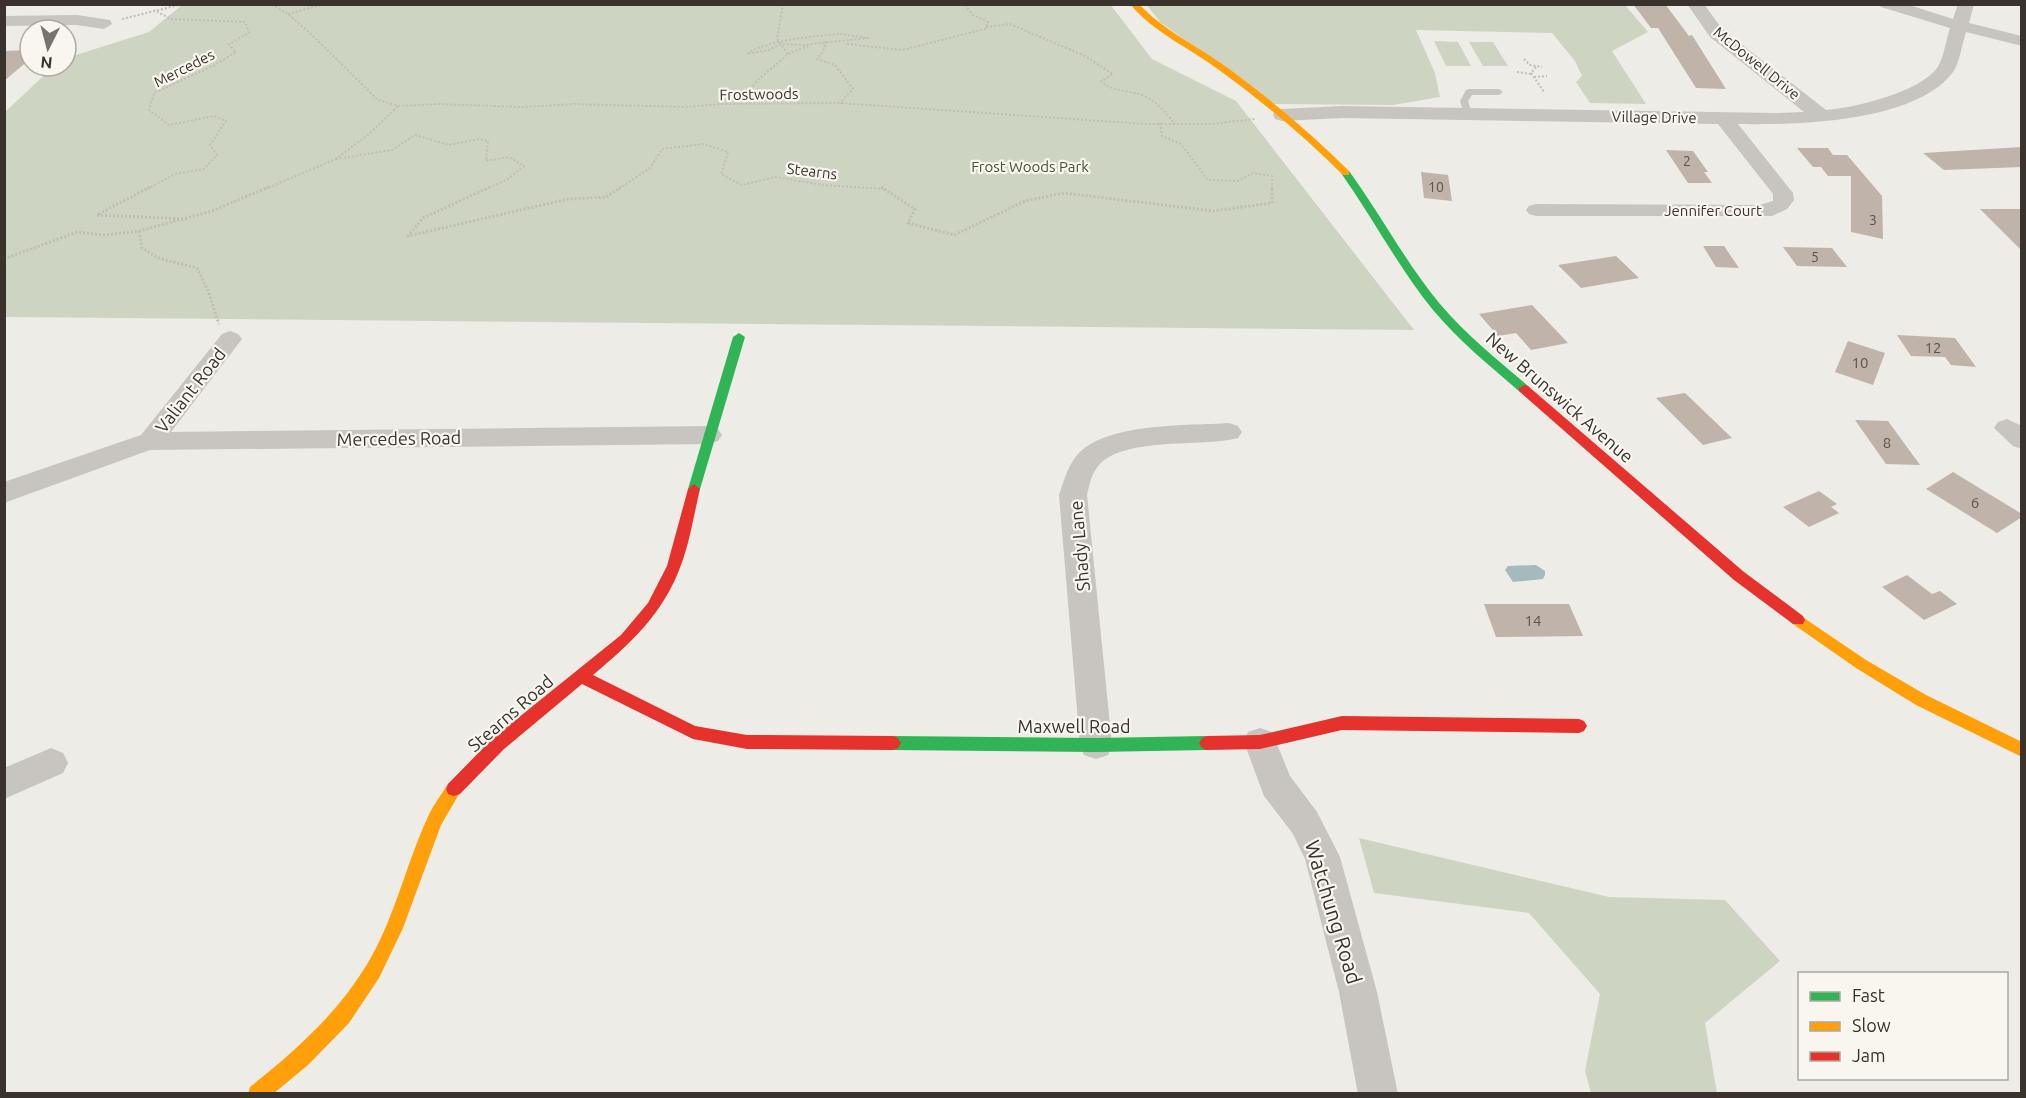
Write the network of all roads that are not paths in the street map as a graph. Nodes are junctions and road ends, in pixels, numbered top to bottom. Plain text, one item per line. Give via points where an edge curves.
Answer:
1 (1134, 4) edge
2 (1695, 4) edge
3 (1887, 4) edge
4 (1966, 4) edge
5 (4, 21) edge
6 (104, 24) road end
7 (1960, 26) junction
8 (2022, 40) edge
9 (1499, 92) dead end
10 (1468, 113) junction
11 (1282, 115) junction
12 (1824, 117) junction
13 (1724, 119) junction
14 (1536, 210) dead end
15 (740, 338) dead end
16 (231, 339) road end
17 (1229, 432) dead end
18 (709, 435) junction
19 (150, 441) junction
20 (4, 493) edge
21 (581, 676) junction
22 (1578, 726) dead end
23 (1260, 742) junction
24 (1096, 745) junction
25 (2022, 750) edge
26 (51, 763) dead end
27 (4, 784) edge
28 (257, 1094) edge
29 (1378, 1094) edge

1 - 11 street, New Brunswick Avenue via 1148,19 1222,68
2 - 12 street, McDowell Drive via 1716,33
3 - 7 street
4 - 7 street, Village Drive
5 - 6 street via 77,20
7 - 8 street
7 - 12 street, Village Drive via 1946,69 1928,86 1876,108
9 - 10 lane via 1469,92 1464,101
10 - 11 street, Village Drive
10 - 13 street, Village Drive
11 - 25 street, New Brunswick Avenue via 1342,168 1367,201 1403,262 1463,336 1739,576 1861,664 1921,700
12 - 13 street, Village Drive
13 - 14 street, Jennifer Court via 1783,193 1780,206 1760,211
15 - 18 street, Stearns Road
16 - 19 street, Valiant Road
17 - 24 street, Shady Lane via 1130,439 1091,457 1080,472 1073,495
18 - 19 street, Mercedes Road
18 - 21 street, Stearns Road via 674,566 653,607 626,639
19 - 20 street, Mercedes Road
21 - 24 street, Maxwell Road via 693,732 747,742
21 - 28 street, Stearns Road via 498,744 458,783 434,821 373,972 326,1033
22 - 23 street, Maxwell Road via 1342,723
23 - 24 street, Maxwell Road
23 - 29 street, Watchung Road via 1276,784 1305,823 1322,856 1358,992
26 - 27 street

